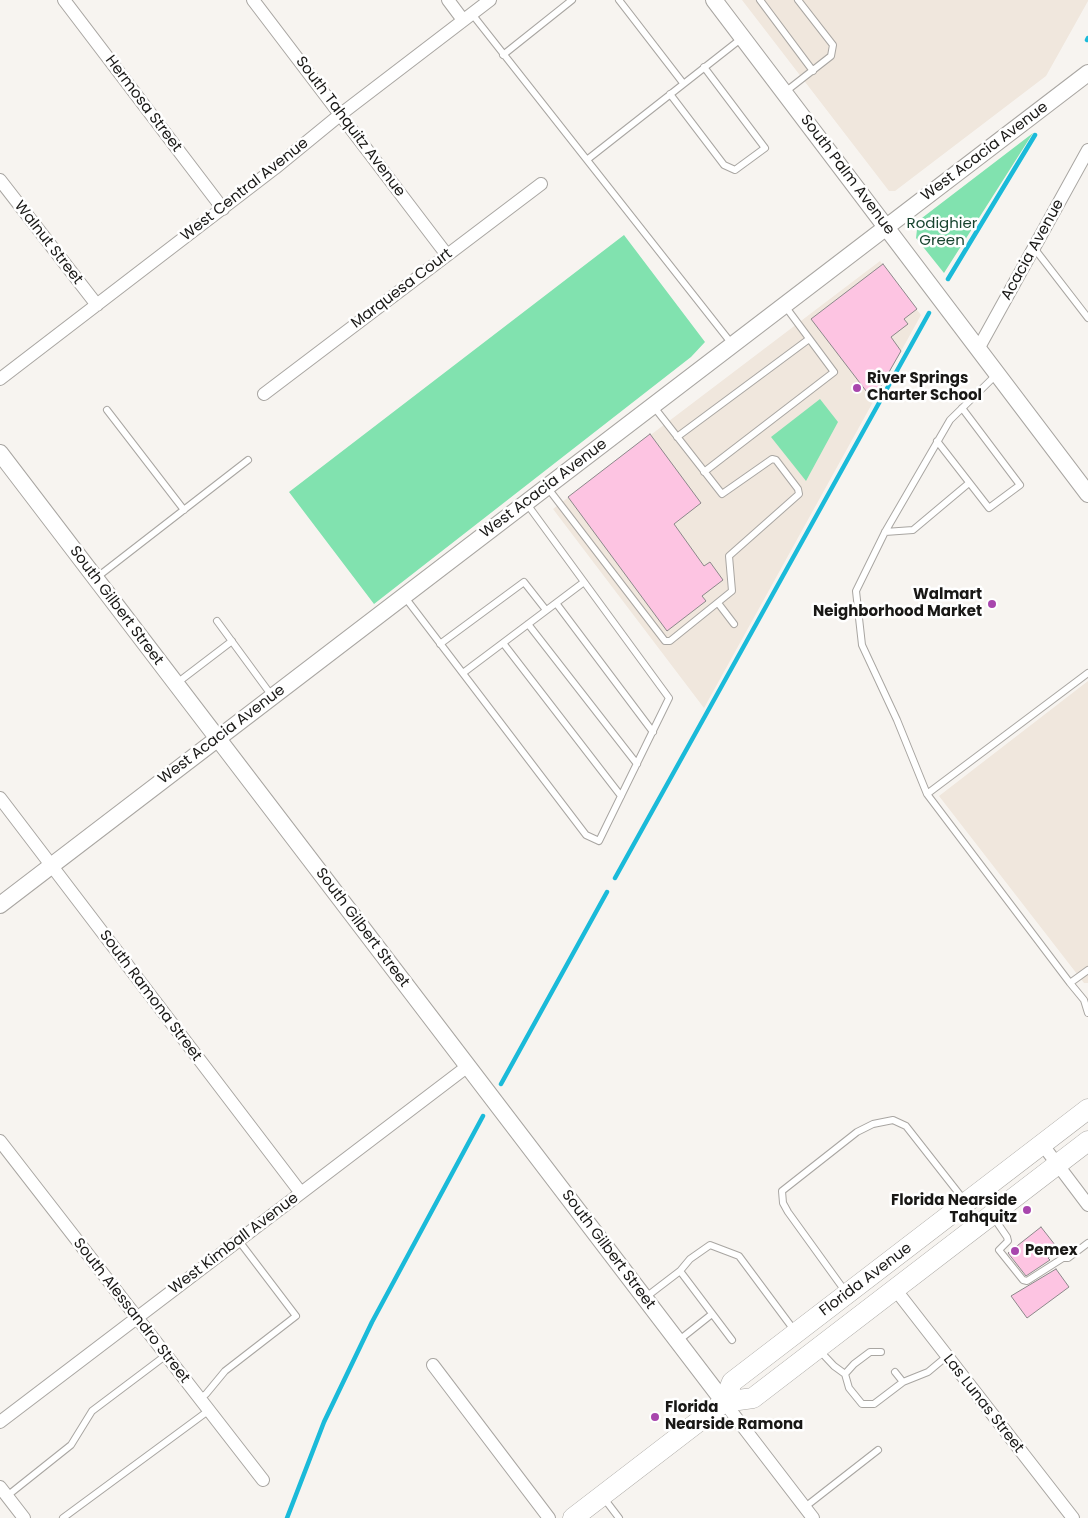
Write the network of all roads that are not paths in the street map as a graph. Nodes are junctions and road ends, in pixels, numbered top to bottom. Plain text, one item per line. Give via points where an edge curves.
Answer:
1 (64, 0) edge
2 (253, 0) edge
3 (448, 0) edge
4 (490, 0) edge
5 (572, 0) edge
6 (619, 0) edge
7 (714, 0) edge
8 (760, 0) edge
9 (798, 0) edge
10 (468, 17) junction
11 (742, 38) junction
12 (503, 55) junction
13 (704, 67) junction
14 (813, 71) junction
15 (1088, 73) edge
16 (683, 83) junction
17 (784, 93) junction
18 (670, 94) junction
19 (340, 114) junction
20 (1088, 152) edge
21 (588, 159) junction
22 (0, 180) edge
23 (541, 184) dead end
24 (223, 209) junction
25 (886, 228) junction
26 (1034, 248) junction
27 (447, 255) junction
28 (97, 305) junction
29 (784, 306) junction
30 (1088, 318) edge
31 (809, 339) junction
32 (733, 344) junction
33 (978, 349) junction
34 (998, 374) junction
35 (0, 379) edge
36 (264, 394) dead end
37 (653, 406) junction
38 (962, 408) junction
39 (107, 410) dead end
40 (678, 437) junction
41 (937, 441) junction
42 (0, 454) edge
43 (248, 460) dead end
44 (704, 472) junction
45 (969, 483) junction
46 (547, 486) junction
47 (1088, 494) edge
48 (526, 503) junction
49 (184, 510) junction
50 (885, 532) junction
51 (96, 578) junction
52 (584, 582) junction
53 (404, 596) junction
54 (556, 603) junction
55 (718, 603) junction
56 (546, 610) junction
57 (217, 621) dead end
58 (528, 624) junction
59 (734, 624) dead end
60 (232, 641) junction
61 (503, 643) junction
62 (440, 644) junction
63 (1088, 673) edge
64 (463, 674) junction
65 (176, 684) junction
66 (272, 697) junction
67 (653, 732) junction
68 (218, 739) junction
69 (637, 764) junction
70 (927, 794) junction
71 (621, 796) junction
72 (0, 798) edge
73 (52, 866) junction
74 (0, 905) edge
75 (1088, 970) edge
76 (1070, 983) junction
77 (1086, 1002) edge
78 (1088, 1013) edge
79 (468, 1066) junction
80 (1088, 1109) edge
81 (0, 1141) edge
82 (1088, 1141) edge
83 (1042, 1144) junction
84 (1057, 1164) junction
85 (301, 1193) junction
86 (966, 1203) junction
87 (1088, 1205) edge
88 (991, 1215) junction
89 (239, 1241) junction
90 (1088, 1243) edge
91 (680, 1271) junction
92 (895, 1289) junction
93 (848, 1294) junction
94 (645, 1298) junction
95 (712, 1314) junction
96 (135, 1318) junction
97 (796, 1333) junction
98 (732, 1340) dead end
99 (678, 1341) junction
100 (817, 1348) junction
101 (881, 1352) dead end
102 (165, 1356) junction
103 (946, 1357) junction
104 (432, 1365) dead end
105 (896, 1372) dead end
106 (845, 1374) junction
107 (903, 1382) junction
108 (199, 1399) junction
109 (724, 1402) junction
110 (208, 1411) junction
111 (0, 1422) edge
112 (878, 1450) dead end
113 (263, 1480) dead end
114 (4, 1492) edge
115 (602, 1496) junction
116 (805, 1507) junction
117 (24, 1518) edge
118 (63, 1518) edge
119 (549, 1518) edge
120 (573, 1518) edge
121 (618, 1518) edge
122 (813, 1518) edge
123 (1073, 1518) edge

1 - 24 street, Hermosa Street
2 - 19 street, South Tahquitz Avenue
3 - 10 street
4 - 10 street, West Central Avenue
5 - 12 lane
6 - 16 lane
7 - 11 street, South Palm Avenue
8 - 14 lane
9 - 14 lane via 833,46 831,56
10 - 12 lane
10 - 19 street, West Central Avenue
11 - 13 lane
11 - 17 street, South Palm Avenue
12 - 21 lane
13 - 16 lane
13 - 18 lane via 766,148 735,170 724,165
14 - 17 lane
15 - 25 street, West Acacia Avenue
16 - 18 lane
17 - 25 street, South Palm Avenue
18 - 21 lane
19 - 24 street, West Central Avenue
19 - 27 street, South Tahquitz Avenue
20 - 26 street, Acacia Avenue
21 - 32 lane
22 - 28 street, Walnut Street
23 - 27 street, Marquesa Court
24 - 28 street, West Central Avenue
25 - 29 street, West Acacia Avenue
25 - 33 street, South Palm Avenue
26 - 30 lane
26 - 33 street, Acacia Avenue
27 - 36 street, Marquesa Court
28 - 35 street, West Central Avenue
29 - 31 lane
29 - 32 street, West Acacia Avenue
31 - 40 lane
31 - 44 lane via 834,372
32 - 37 street, West Acacia Avenue
33 - 34 street, South Palm Avenue
34 - 38 lane
34 - 47 street, South Palm Avenue
37 - 40 lane
37 - 46 street, West Acacia Avenue
38 - 41 lane
38 - 45 lane via 1020,485 989,508
39 - 49 lane
40 - 44 lane
41 - 45 lane
41 - 50 lane
42 - 51 street, South Gilbert Street
43 - 49 lane
44 - 55 lane via 725,494 772,459 776,460 799,494 729,556 732,591
45 - 50 lane via 913,530
46 - 48 street, West Acacia Avenue
46 - 55 lane via 665,641 670,641
48 - 52 lane
48 - 53 street, West Acacia Avenue
49 - 51 lane
50 - 70 lane via 856,592 862,646 898,720
51 - 65 street, South Gilbert Street
52 - 54 lane
52 - 67 lane via 669,698
53 - 62 lane
53 - 66 street, West Acacia Avenue
54 - 56 lane
54 - 67 lane
55 - 59 lane
56 - 58 lane
56 - 62 lane via 524,582
57 - 60 lane
58 - 61 lane
58 - 69 lane
60 - 65 lane
60 - 66 lane
61 - 64 lane
61 - 71 lane
62 - 64 lane
63 - 70 lane
64 - 71 lane via 586,835 599,841
65 - 68 street, South Gilbert Street
66 - 68 street, West Acacia Avenue
67 - 69 lane
68 - 73 street, West Acacia Avenue
68 - 79 street, South Gilbert Street
69 - 71 lane
70 - 76 lane
72 - 73 street, South Ramona Street
73 - 74 street, West Acacia Avenue
73 - 85 street, South Ramona Street
75 - 76 lane
76 - 77 lane
77 - 78 lane
79 - 85 street, West Kimball Avenue
79 - 94 street, South Gilbert Street
80 - 83 main road, Florida Avenue
81 - 96 street, South Alessandro Street
82 - 84 main road, Florida Avenue
83 - 84 street
83 - 86 main road, Florida Avenue
84 - 87 street
84 - 88 main road, Florida Avenue
85 - 89 street, West Kimball Avenue
86 - 92 main road via 951,1228 891,1275
86 - 93 main road, Florida Avenue
86 - 93 lane via 906,1126 893,1120 856,1132 782,1191 788,1212
88 - 90 lane via 1008,1237 999,1250 1027,1282
88 - 92 main road, Florida Avenue
89 - 96 street, West Kimball Avenue
89 - 108 lane via 296,1316 225,1372
91 - 94 lane
91 - 95 lane
91 - 97 lane via 690,1259 710,1245 739,1256
92 - 100 main road, Florida Avenue
92 - 103 street, Las Lunas Street
93 - 97 main road, Florida Avenue
94 - 99 street, South Gilbert Street
95 - 98 lane
95 - 99 lane
96 - 102 street, South Alessandro Street
96 - 111 street, West Kimball Avenue
97 - 109 main road, Florida Avenue via 732,1382
99 - 109 street, South Gilbert Street
100 - 106 lane
100 - 109 main road, Florida Avenue via 753,1398
101 - 106 lane via 870,1352
102 - 108 street, South Alessandro Street
102 - 114 lane via 92,1411 71,1445
103 - 107 lane via 928,1372
103 - 123 street, Las Lunas Street
104 - 119 street
105 - 107 lane
106 - 107 lane via 849,1388 862,1404 874,1404
108 - 110 street, South Alessandro Street
109 - 115 main road, Florida Avenue
109 - 116 street
110 - 113 street, South Alessandro Street
110 - 118 lane
112 - 116 lane
114 - 117 street
115 - 120 main road, Florida Avenue
115 - 121 lane
116 - 122 street

